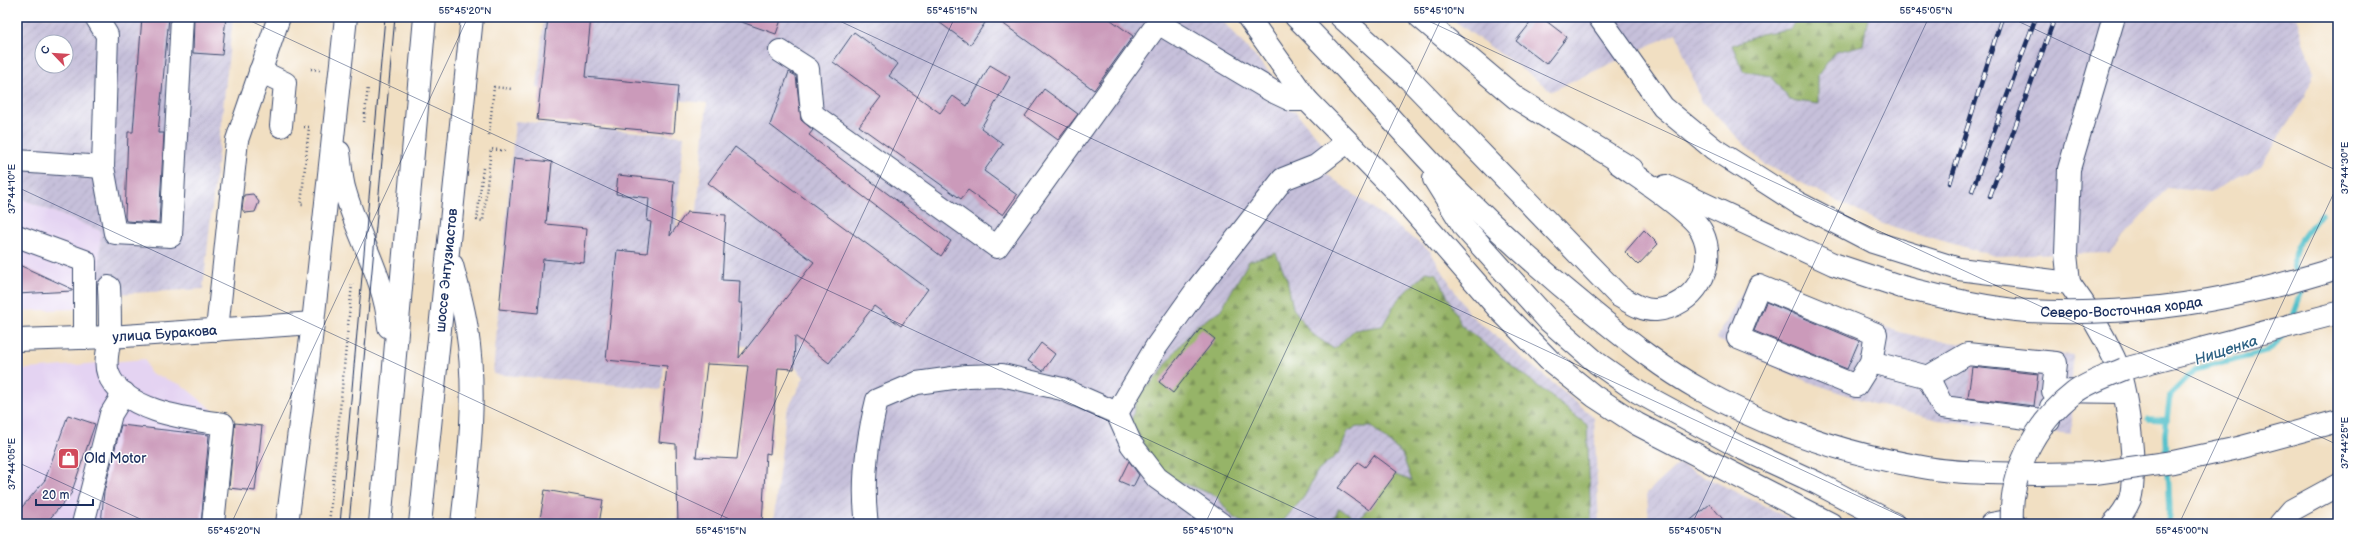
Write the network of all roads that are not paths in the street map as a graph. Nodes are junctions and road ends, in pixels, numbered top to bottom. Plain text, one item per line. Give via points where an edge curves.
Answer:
1 (96, 17) edge
2 (182, 17) edge
3 (279, 17) edge
4 (346, 17) edge
5 (425, 17) edge
6 (472, 17) edge
7 (1248, 17) edge
8 (1296, 17) edge
9 (1302, 17) edge
10 (1341, 17) edge
11 (1420, 17) edge
12 (1598, 17) edge
13 (2114, 17) edge
14 (1318, 38) junction
15 (780, 52) dead end
16 (260, 71) junction
17 (1307, 100) junction
18 (335, 118) junction
19 (281, 126) dead end
20 (1408, 136) junction
21 (1347, 142) junction
22 (17, 161) edge
23 (1618, 163) junction
24 (103, 167) junction
25 (17, 236) edge
26 (448, 255) junction
27 (2338, 268) edge
28 (2068, 283) junction
29 (109, 287) dead end
30 (2338, 313) edge
31 (313, 323) junction
32 (216, 330) junction
33 (110, 337) junction
34 (85, 338) junction
35 (17, 340) edge
36 (1871, 362) junction
37 (393, 374) junction
38 (1928, 377) junction
39 (124, 392) junction
40 (2053, 392) junction
41 (2123, 392) junction
42 (1117, 413) junction
43 (2338, 421) edge
44 (2338, 486) edge
45 (83, 524) edge
46 (213, 524) edge
47 (287, 524) edge
48 (380, 524) edge
49 (420, 524) edge
50 (462, 524) edge
51 (867, 524) edge
52 (1221, 524) edge
53 (1831, 524) edge
54 (1894, 524) edge
55 (1991, 524) edge
56 (2012, 524) edge
57 (2016, 524) edge
58 (2113, 524) edge
59 (2280, 524) edge

1 - 24 main road via 107,35
2 - 24 main road via 171,236 115,233
3 - 16 main road
4 - 18 main road
5 - 37 main road
6 - 26 main road, шоссе Энтузиастов
7 - 17 main road
8 - 14 main road
9 - 14 main road
10 - 23 main road via 1410,80 1619,296 1640,308 1655,310 1669,307 1685,300 1700,285 1706,269 1708,252 1702,231 1682,210
11 - 23 main road via 1516,98
12 - 28 main road via 1663,107 1714,149 1798,202 1873,242 1959,268
13 - 28 main road via 2069,169 2066,254
14 - 20 main road
15 - 17 main road via 808,69 812,114 997,247 1158,23 1272,91 1291,100
16 - 19 main road via 285,83
16 - 32 main road via 237,140
17 - 21 main road
18 - 31 main road
18 - 37 main road via 344,191 387,306
20 - 43 main road, bridge via 1456,188 1561,286 1633,345 1701,390 1767,422 1853,451 1928,468 1988,473 2095,473 2173,462 2238,448
20 - 54 main road via 1464,227 1549,321 1597,363 1638,392 1741,448 1817,483
21 - 42 main road via 1316,166 1283,179 1198,288 1156,348
21 - 53 main road via 1395,190 1497,308 1549,360 1588,392 1637,424
22 - 24 main road
23 - 27 main road, Северо-Восточная хорда, bridge via 1833,264 1902,288 1965,302 2026,311 2107,311 2170,306 2253,292
25 - 34 main road via 85,261
26 - 49 main road, шоссе Энтузиастов
26 - 50 main road via 466,324 471,367 469,456
28 - 41 main road via 2086,306 2115,360
29 - 33 main road
30 - 56 main road, bridge via 2124,369 2075,392 2042,425 2020,465
31 - 32 main road, улица Буракова
31 - 47 main road
32 - 33 main road, улица Буракова
33 - 34 main road, улица Буракова
33 - 39 main road via 107,371 116,388
34 - 35 main road, улица Буракова
36 - 36 main road via 1876,334 1759,286 1738,338 1856,386
36 - 38 main road
37 - 48 main road
38 - 40 main road via 1967,354 2056,363
38 - 40 main road via 1943,407 2049,421
39 - 45 main road via 111,414
39 - 46 main road via 144,406 174,417 223,424
40 - 41 main road
41 - 58 main road via 2134,470 2130,499 2122,516
42 - 51 main road via 1062,389 1002,375 967,376 916,383 877,400 867,453 863,498
42 - 52 main road via 1131,444 1157,478
44 - 59 main road via 2292,510
55 - 57 main road

